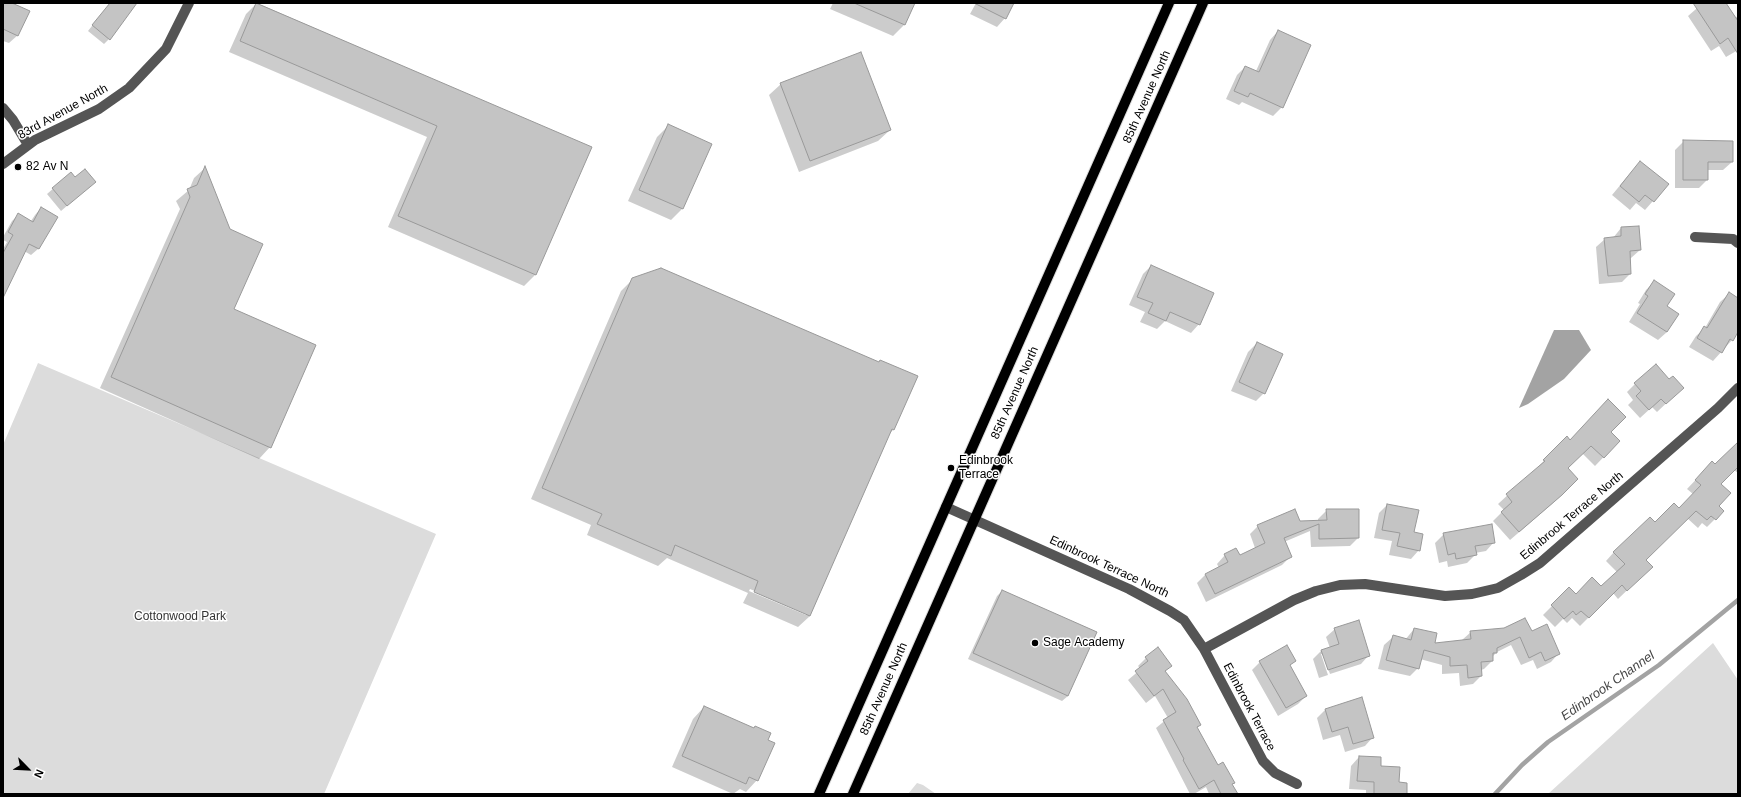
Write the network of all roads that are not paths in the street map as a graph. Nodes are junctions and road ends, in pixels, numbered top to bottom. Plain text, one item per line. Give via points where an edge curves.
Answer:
1 (190, 3) edge
2 (1169, 3) edge
3 (1203, 3) edge
4 (3, 108) edge
5 (28, 145) junction
6 (3, 164) edge
7 (1694, 237) dead end
8 (1738, 243) edge
9 (1738, 388) edge
10 (946, 507) junction
11 (974, 519) junction
12 (1204, 649) junction
13 (1298, 784) dead end
14 (819, 794) edge
15 (853, 794) edge

1 - 5 street, 83rd Avenue North via 166,49 129,88 99,109
2 - 10 main road, 85th Avenue North
3 - 11 main road, 85th Avenue North
4 - 5 street
5 - 6 street, 83rd Avenue North
7 - 8 street via 1732,239
9 - 12 street, Edinbrook Terrace North via 1540,563 1498,588 1446,596 1365,584 1340,585 1294,600
10 - 11 street, Edinbrook Terrace North
10 - 14 main road, 85th Avenue North
11 - 12 street, Edinbrook Terrace North via 1129,589 1170,611 1184,620
11 - 15 main road, 85th Avenue North
12 - 13 street, Edinbrook Terrace via 1263,761 1275,773

